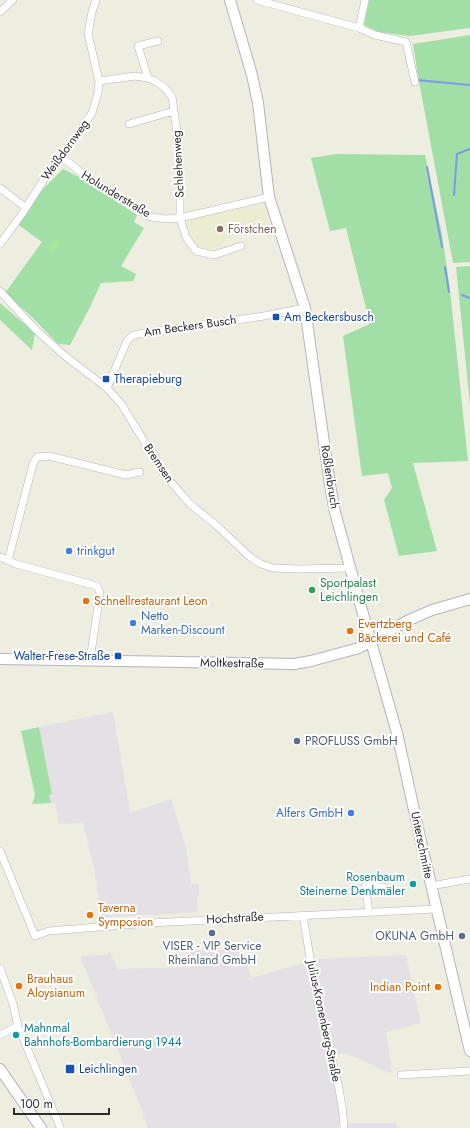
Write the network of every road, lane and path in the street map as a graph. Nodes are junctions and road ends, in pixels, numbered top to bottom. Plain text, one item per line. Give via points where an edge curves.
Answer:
1 (12, 0) edge
2 (96, 0) edge
3 (230, 0) edge
4 (257, 0) edge
5 (365, 0) edge
6 (0, 12) edge
7 (359, 28) junction
8 (158, 41) dead end
9 (148, 78) junction
10 (99, 81) junction
11 (415, 82) dead end
12 (174, 111) junction
13 (129, 124) dead end
14 (62, 157) junction
15 (0, 188) edge
16 (269, 197) junction
17 (25, 207) junction
18 (180, 218) junction
19 (0, 244) edge
20 (241, 246) dead end
21 (0, 291) edge
22 (305, 308) junction
23 (107, 388) junction
24 (140, 472) dead end
25 (0, 557) edge
26 (8, 561) junction
27 (351, 568) junction
28 (470, 599) edge
29 (371, 643) junction
30 (0, 659) edge
31 (90, 660) junction
32 (0, 851) edge
33 (470, 881) edge
34 (431, 886) junction
35 (383, 887) dead end
36 (436, 909) junction
37 (369, 912) junction
38 (303, 915) junction
39 (0, 968) edge
40 (18, 1026) junction
41 (0, 1035) edge
42 (470, 1049) edge
43 (0, 1069) edge
44 (470, 1072) edge
45 (401, 1075) dead end
46 (60, 1127) dead end
47 (42, 1128) edge
48 (344, 1128) edge

1 - 6 street
2 - 10 street, Weißdornweg via 88,34
3 - 16 street via 258,103
4 - 7 street
5 - 7 street
7 - 11 street via 375,35 406,42
8 - 9 street via 138,46
9 - 10 street, Schlehenweg via 135,76
9 - 12 street, Schlehenweg via 164,87 172,97
10 - 14 street, Weißdornweg via 92,113
12 - 13 street, Schlehenweg
12 - 18 street, Schlehenweg via 180,153
14 - 17 street, Weißdornweg
14 - 18 street, Holunderstraße via 84,175 151,217
15 - 17 street
16 - 18 street, Holunderstraße
16 - 22 street
17 - 19 street, Weißdornweg
18 - 20 street, Schlehenweg via 186,237 196,251 214,255
21 - 23 street, Bremsen via 36,330
22 - 23 street, Am Beckers Busch via 132,336 127,341
22 - 27 street, Roßlenbruch via 332,496
23 - 27 street, Bremsen via 122,405 154,454 163,473 190,504 256,562 286,569
24 - 26 street via 126,475 49,456 37,457
25 - 26 street
26 - 31 street via 99,588
27 - 29 street, Roßlenbruch
28 - 29 street, Moltkestraße via 409,620
29 - 31 street, Moltkestraße via 294,664
29 - 34 street, Unterschmitte via 397,733
30 - 31 street, Moltkestraße
32 - 38 street, Hochstraße via 35,936 49,931 102,926
33 - 34 street
34 - 36 street, Unterschmitte
35 - 37 street via 365,886
36 - 37 street, Hochstraße
36 - 42 street, Unterschmitte
37 - 38 street, Hochstraße
38 - 48 street, Julius-Kronenberg-Straße
39 - 40 street via 14,1004
40 - 41 street
40 - 46 street
43 - 47 street
44 - 45 street

